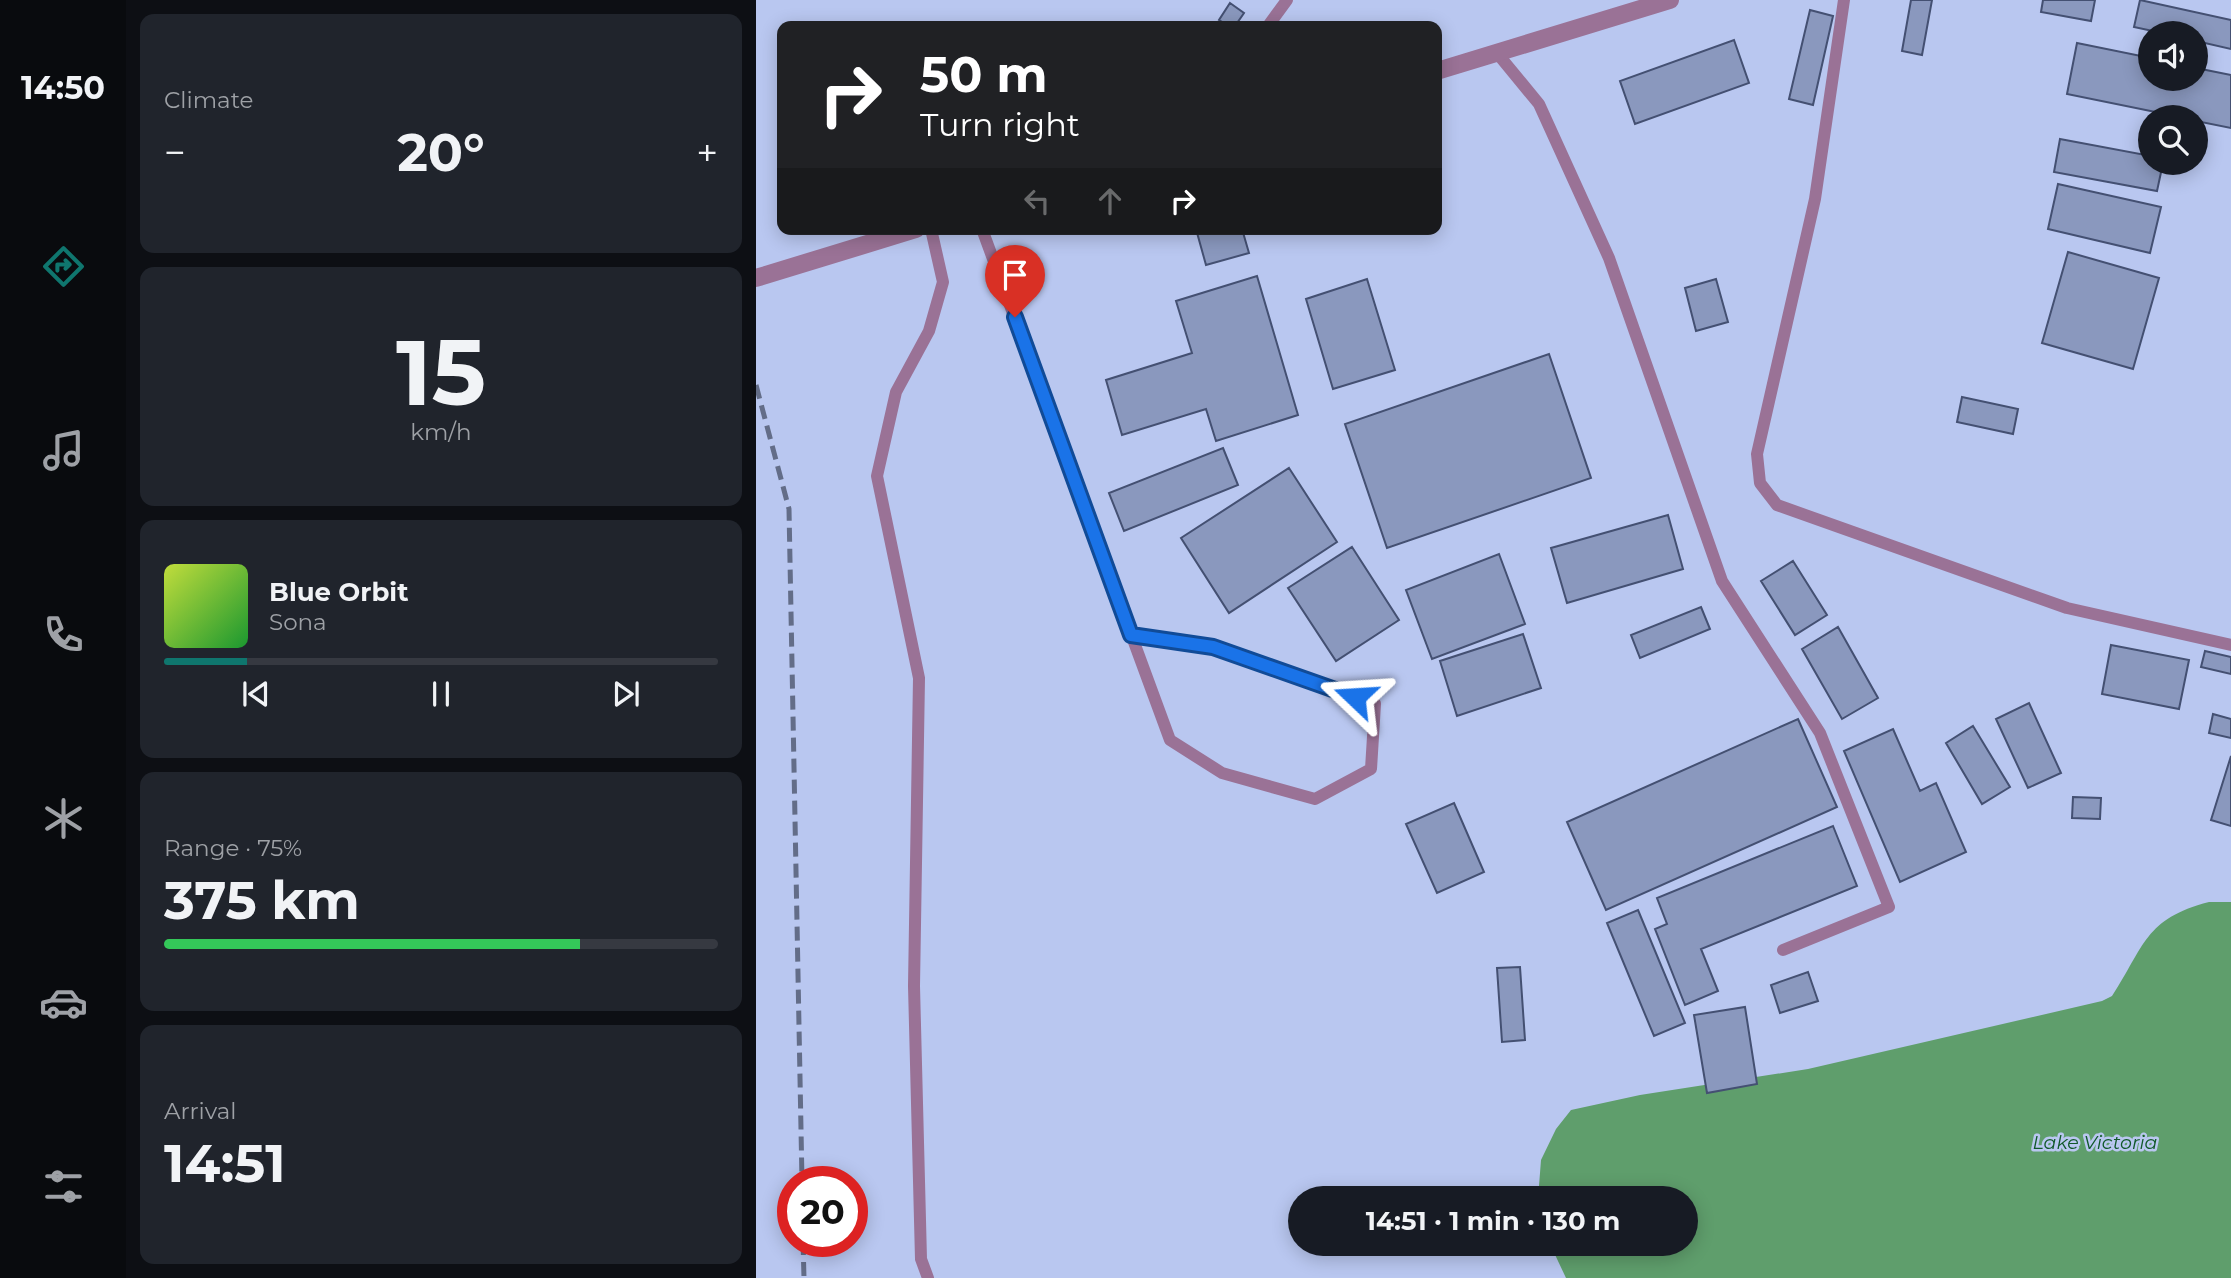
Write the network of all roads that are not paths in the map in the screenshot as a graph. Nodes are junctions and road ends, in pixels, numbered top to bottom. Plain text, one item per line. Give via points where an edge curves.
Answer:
1 (1287, 0) edge
2 (1670, 0) edge
3 (1844, 0) edge
4 (1272, 21) edge
5 (1497, 52) junction
6 (1442, 69) edge
7 (896, 235) edge
8 (932, 235) edge
9 (984, 235) edge
10 (756, 278) edge
11 (1131, 635) junction
12 (2231, 645) edge
13 (1783, 950) dead end
14 (928, 1278) edge

1 - 4 lane
2 - 5 street
3 - 12 lane via 1815,199 1757,454 1760,483 1777,505 1972,576 2067,608
5 - 6 street
5 - 13 lane via 1539,104 1609,258 1722,581 1820,733 1889,907
7 - 10 street
8 - 14 lane via 943,282 929,331 896,392 877,476 919,678 914,986 921,1259
9 - 11 lane
11 - 11 lane via 1170,740 1222,773 1315,799 1371,769 1375,704 1213,647

